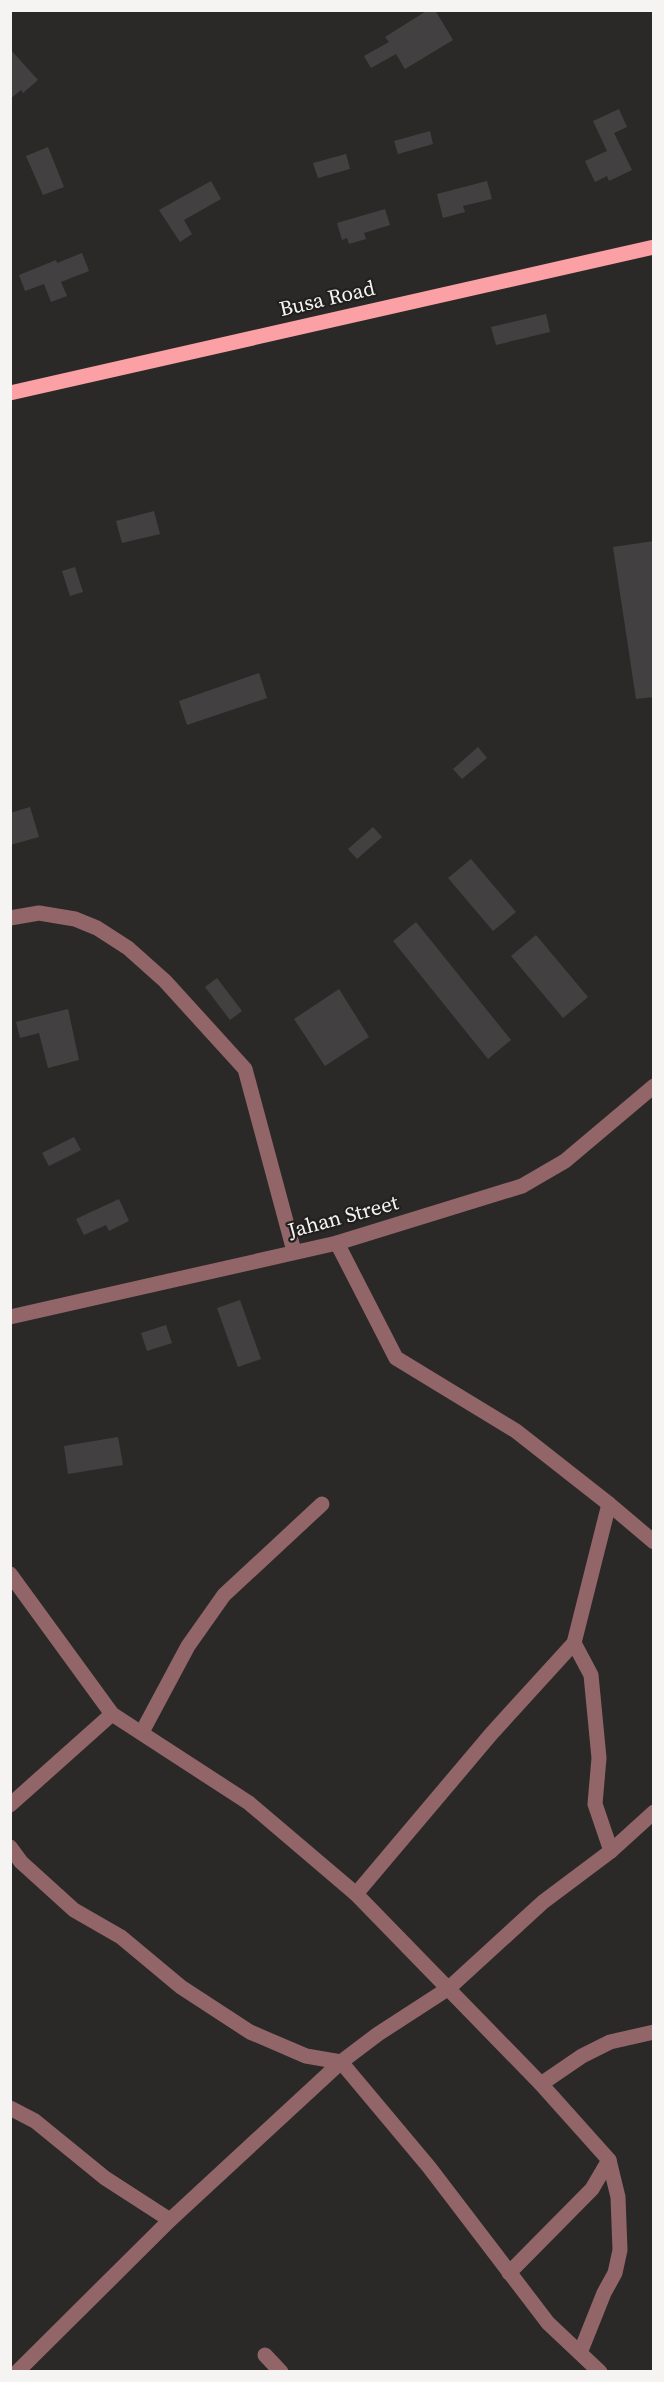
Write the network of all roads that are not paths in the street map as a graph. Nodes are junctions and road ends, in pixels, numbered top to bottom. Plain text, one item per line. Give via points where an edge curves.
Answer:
1 (654, 247) edge
2 (10, 393) edge
3 (10, 918) edge
4 (654, 1086) edge
5 (337, 1243) junction
6 (294, 1251) junction
7 (10, 1317) edge
8 (322, 1504) dead end
9 (609, 1504) junction
10 (654, 1542) edge
11 (10, 1574) edge
12 (574, 1643) junction
13 (112, 1714) junction
14 (142, 1732) junction
15 (10, 1805) edge
16 (654, 1812) edge
17 (10, 1848) edge
18 (611, 1851) junction
19 (356, 1894) junction
20 (449, 1988) junction
21 (654, 2032) edge
22 (341, 2062) junction
23 (542, 2085) junction
24 (10, 2108) edge
25 (609, 2160) junction
26 (170, 2220) junction
27 (509, 2273) junction
28 (580, 2353) junction
29 (265, 2355) dead end
30 (17, 2372) edge
31 (282, 2372) edge
32 (600, 2372) edge

1 - 2 main road, Busa Road
3 - 6 street via 39,913 75,919 128,948 165,981 244,1069
4 - 5 street, Jahan Street via 565,1161 522,1186
5 - 6 street, Jahan Street
5 - 9 street via 396,1358 516,1431
6 - 7 street, Jahan Street
8 - 14 street via 224,1595 188,1646
9 - 10 street
9 - 12 street
11 - 13 street
12 - 18 street via 591,1675 599,1758 595,1804
12 - 19 street
13 - 14 street
13 - 15 street
14 - 19 street via 249,1803
16 - 18 street
17 - 22 street via 74,1910 121,1937 181,1988 250,2032 306,2056
18 - 20 street via 543,1902
19 - 20 street
20 - 22 street
20 - 23 street
21 - 23 street via 610,2042 582,2056
22 - 26 street
22 - 27 street via 429,2167
23 - 25 street
24 - 26 street via 35,2121 105,2178
25 - 27 street via 592,2189
25 - 28 street via 618,2197 620,2250 615,2273
26 - 30 street
27 - 28 street via 548,2323
28 - 32 street
29 - 31 street

